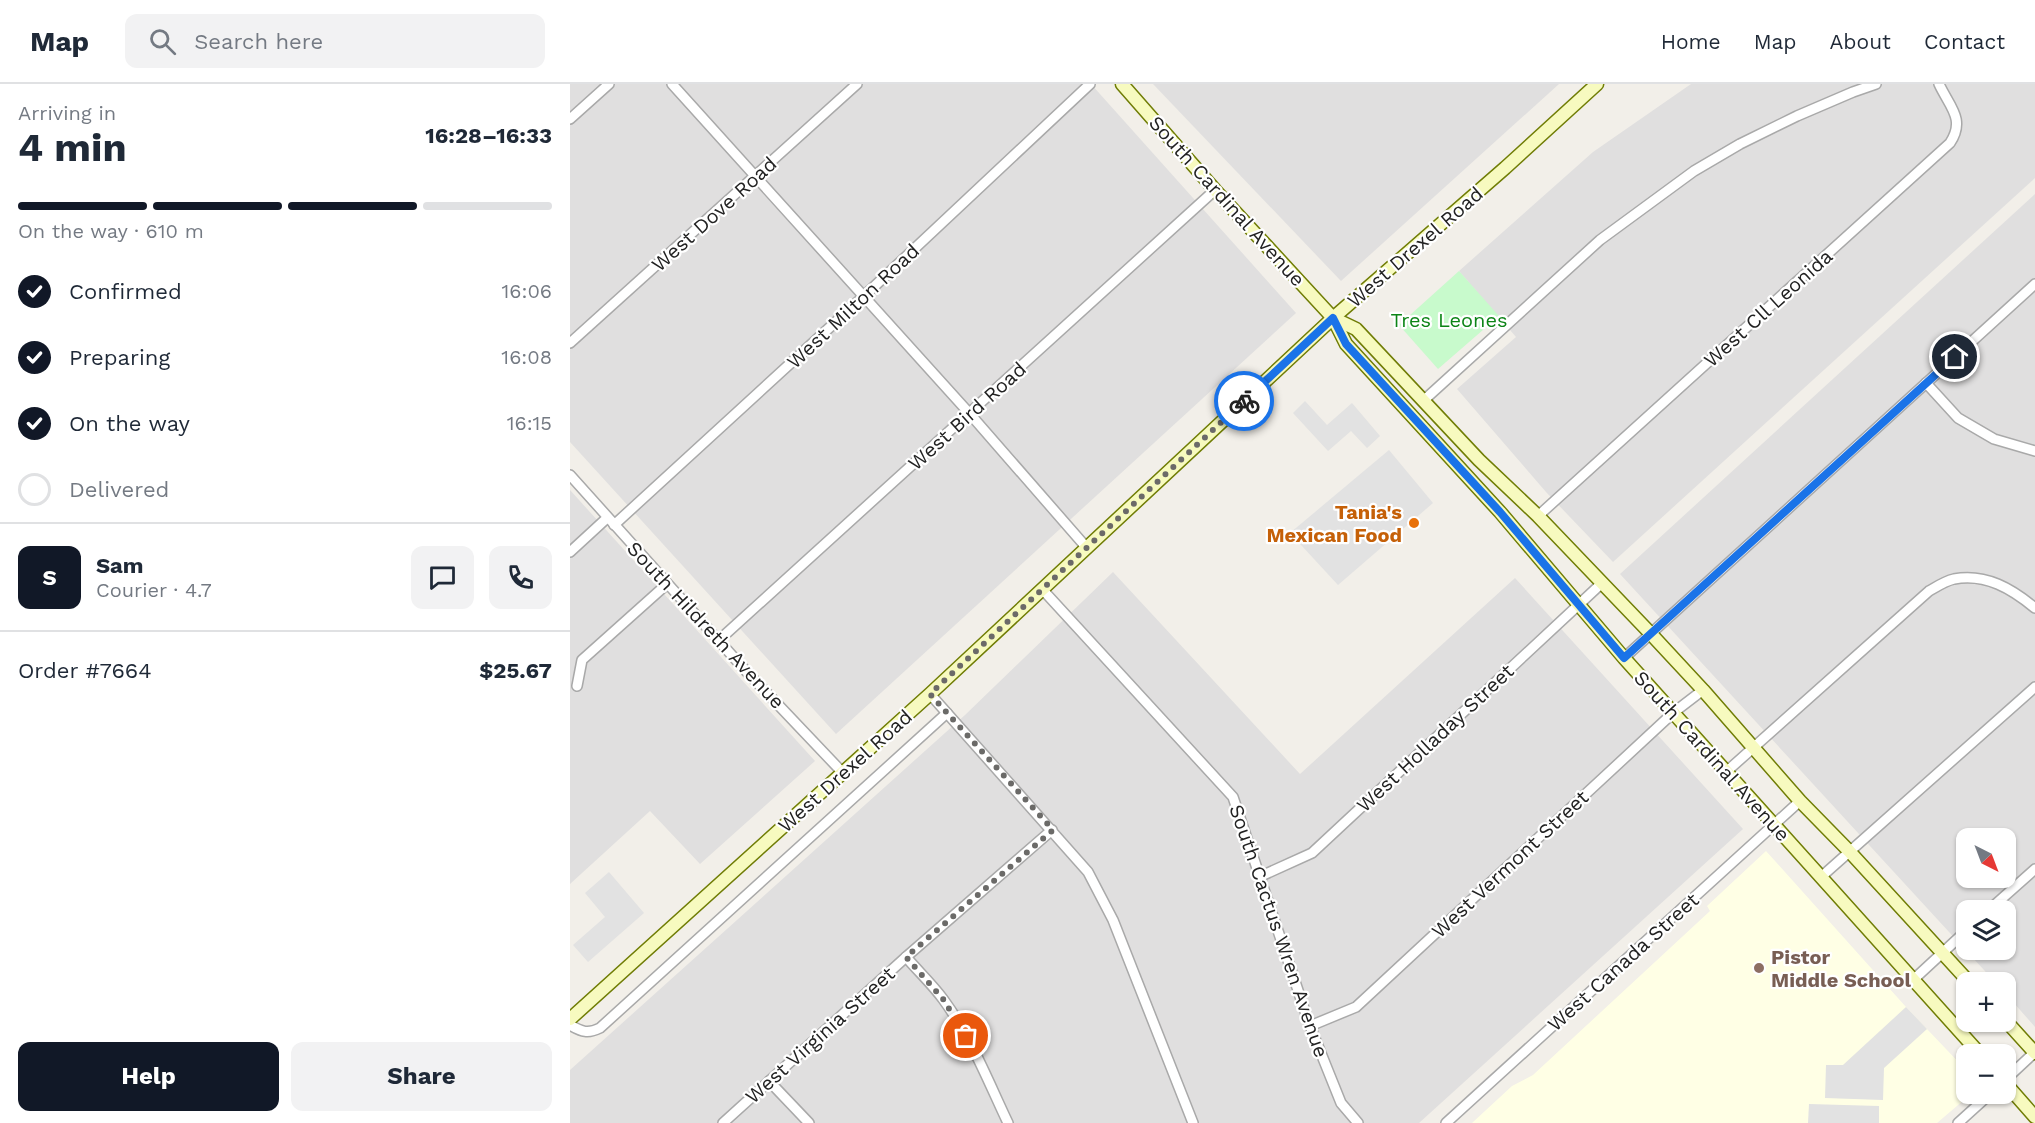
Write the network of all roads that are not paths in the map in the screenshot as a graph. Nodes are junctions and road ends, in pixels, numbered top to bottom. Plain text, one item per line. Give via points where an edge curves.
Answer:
1 (609, 84) edge
2 (672, 84) edge
3 (857, 84) edge
4 (1090, 84) edge
5 (1122, 84) edge
6 (1597, 84) edge
7 (1876, 84) edge
8 (1939, 84) edge
9 (570, 119) edge
10 (755, 176) junction
11 (1215, 190) junction
12 (2035, 284) edge
13 (864, 296) junction
14 (1333, 318) junction
15 (570, 343) edge
16 (1926, 384) junction
17 (1423, 401) junction
18 (970, 414) junction
19 (2035, 451) edge
20 (570, 475) edge
21 (1538, 516) junction
22 (610, 521) junction
23 (1086, 547) junction
24 (570, 552) edge
25 (1602, 583) junction
26 (667, 584) junction
27 (1042, 589) junction
28 (1580, 604) junction
29 (2035, 609) edge
30 (1651, 634) junction
31 (718, 641) junction
32 (1624, 658) junction
33 (577, 686) dead end
34 (2035, 687) edge
35 (1703, 690) junction
36 (930, 694) junction
37 (948, 713) junction
38 (1673, 713) junction
39 (1754, 747) junction
40 (1726, 772) junction
41 (843, 773) junction
42 (1800, 801) junction
43 (1773, 825) junction
44 (1053, 830) junction
45 (1849, 852) junction
46 (2035, 869) edge
47 (1259, 877) junction
48 (1821, 877) junction
49 (2000, 900) edge
50 (1956, 940) edge
51 (1942, 953) junction
52 (906, 957) junction
53 (1960, 972) edge
54 (1913, 980) junction
55 (570, 1019) edge
56 (570, 1025) edge
57 (1310, 1026) junction
58 (2015, 1032) edge
59 (1971, 1044) edge
60 (2035, 1053) edge
61 (2016, 1070) edge
62 (769, 1081) junction
63 (2016, 1096) edge
64 (1979, 1104) edge
65 (2035, 1118) edge
66 (723, 1123) edge
67 (809, 1123) edge
68 (1008, 1123) edge
69 (1193, 1123) edge
70 (1358, 1123) edge
71 (1446, 1123) edge
72 (1958, 1123) edge

1 - 9 street
2 - 10 street
3 - 10 street, West Dove Road
4 - 13 street, West Milton Road
5 - 11 main road, South Cardinal Avenue
6 - 14 main road, West Drexel Road
7 - 17 street via 1797,116 1694,171 1600,240
8 - 21 street, West Cll Leonida via 1957,118 1958,127 1950,143
10 - 13 street
10 - 15 street, West Dove Road
11 - 14 main road, South Cardinal Avenue
11 - 18 street, West Bird Road
12 - 16 street
13 - 18 street
13 - 22 street, West Milton Road
14 - 17 main road, South Cardinal Avenue via 1356,329
14 - 23 main road, West Drexel Road
14 - 28 main road, South Cardinal Avenue via 1346,344
16 - 19 street via 1958,418 1994,439
16 - 30 street
17 - 21 main road, South Cardinal Avenue
18 - 23 street
18 - 31 street, West Bird Road
20 - 22 street, South Hildreth Avenue
21 - 25 main road, South Cardinal Avenue
22 - 24 street, West Milton Road
22 - 26 street, South Hildreth Avenue
23 - 27 main road, West Drexel Road
25 - 28 street, West Holladay Street
25 - 30 main road, South Cardinal Avenue
26 - 31 street, South Hildreth Avenue
26 - 33 street via 582,660
27 - 36 main road, West Drexel Road
27 - 47 street, South Cactus Wren Avenue via 1233,797
28 - 32 main road, South Cardinal Avenue
28 - 47 street, West Holladay Street via 1312,853
29 - 39 street via 2003,585 1977,578 1952,579 1929,591
30 - 32 street
30 - 35 main road, South Cardinal Avenue
31 - 41 street, South Hildreth Avenue
32 - 38 main road, South Cardinal Avenue
34 - 45 street
35 - 38 street, West Vermont Street
35 - 39 main road, South Cardinal Avenue
36 - 37 street
36 - 41 main road, West Drexel Road
37 - 44 street
37 - 56 street, West Drexel Road via 600,1028 589,1033
38 - 40 main road, South Cardinal Avenue
38 - 57 street, West Vermont Street via 1356,1007
39 - 40 street
39 - 42 main road, South Cardinal Avenue
40 - 43 main road, South Cardinal Avenue
41 - 55 main road, West Drexel Road
42 - 43 street, West Canada Street
42 - 45 main road, South Cardinal Avenue
43 - 48 main road, South Cardinal Avenue
43 - 71 street, West Canada Street
44 - 52 street, West Virginia Street
44 - 69 street via 1088,872 1113,920
45 - 48 street
45 - 51 main road, South Cardinal Avenue
46 - 49 street
47 - 57 street, South Cactus Wren Avenue
48 - 54 main road, South Cardinal Avenue
50 - 51 street
51 - 53 main road, South Cardinal Avenue
51 - 54 street
52 - 62 street, West Virginia Street
52 - 68 street via 959,1023
54 - 59 main road, South Cardinal Avenue
57 - 70 street, South Cactus Wren Avenue via 1341,1103
58 - 60 main road
60 - 61 street
62 - 66 street, West Virginia Street
62 - 67 street
63 - 65 main road
64 - 72 street

